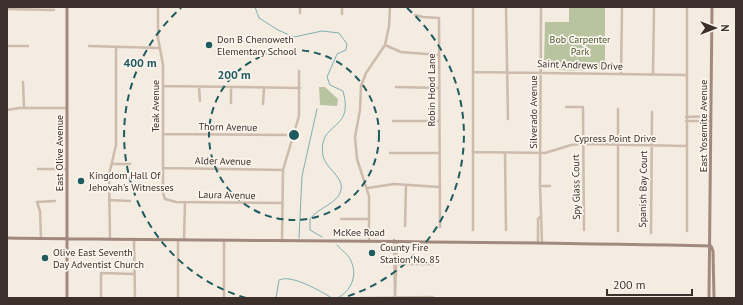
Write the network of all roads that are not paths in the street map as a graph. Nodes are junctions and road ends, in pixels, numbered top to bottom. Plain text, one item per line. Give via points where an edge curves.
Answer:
1 (67, 7) edge
2 (158, 7) edge
3 (300, 7) edge
4 (342, 7) edge
5 (390, 7) edge
6 (472, 7) edge
7 (506, 7) edge
8 (541, 7) edge
9 (622, 7) edge
10 (654, 7) edge
11 (712, 7) edge
12 (26, 8) edge
13 (687, 8) edge
14 (7, 9) edge
15 (54, 10) dead end
16 (300, 13) dead end
17 (342, 14) dead end
18 (415, 15) dead end
19 (385, 45) junction
20 (7, 46) edge
21 (28, 46) dead end
22 (89, 46) dead end
23 (116, 47) junction
24 (160, 48) junction
25 (439, 55) junction
26 (299, 71) dead end
27 (506, 71) junction
28 (541, 71) junction
29 (473, 72) junction
30 (621, 74) junction
31 (653, 75) junction
32 (686, 75) junction
33 (23, 82) dead end
34 (163, 86) junction
35 (199, 87) junction
36 (231, 87) junction
37 (396, 87) dead end
38 (264, 88) junction
39 (300, 88) junction
40 (439, 88) junction
41 (200, 101) dead end
42 (231, 103) dead end
43 (263, 104) dead end
44 (566, 107) dead end
45 (24, 108) junction
46 (67, 108) junction
47 (618, 109) dead end
48 (7, 110) edge
49 (652, 112) dead end
50 (711, 116) junction
51 (686, 117) junction
52 (508, 119) dead end
53 (393, 120) dead end
54 (439, 121) junction
55 (686, 121) junction
56 (711, 121) junction
57 (163, 134) junction
58 (294, 136) junction
59 (583, 144) junction
60 (618, 146) junction
61 (652, 146) junction
62 (686, 146) junction
63 (473, 152) junction
64 (390, 153) dead end
65 (439, 153) junction
66 (505, 153) junction
67 (541, 153) junction
68 (112, 164) junction
69 (130, 164) dead end
70 (163, 168) junction
71 (38, 169) dead end
72 (67, 169) junction
73 (283, 170) junction
74 (406, 185) junction
75 (540, 186) junction
76 (550, 186) dead end
77 (439, 187) junction
78 (368, 188) junction
79 (109, 200) junction
80 (130, 200) dead end
81 (172, 201) joint
82 (55, 202) dead end
83 (185, 202) junction
84 (282, 204) junction
85 (341, 219) dead end
86 (369, 219) junction
87 (405, 226) dead end
88 (440, 227) dead end
89 (473, 230) dead end
90 (506, 230) dead end
91 (584, 230) dead end
92 (618, 231) dead end
93 (687, 231) dead end
94 (651, 233) dead end
95 (7, 238) edge
96 (41, 238) junction
97 (68, 238) junction
98 (110, 239) junction
99 (134, 239) junction
100 (178, 240) junction
101 (184, 240) junction
102 (369, 240) junction
103 (396, 240) junction
104 (224, 241) junction
105 (282, 242) junction
106 (540, 243) junction
107 (711, 246) junction
108 (396, 264) junction
109 (433, 264) dead end
110 (134, 274) junction
111 (433, 297) dead end
112 (67, 298) edge
113 (101, 298) edge
114 (135, 298) edge
115 (178, 298) edge
116 (224, 298) edge
117 (361, 298) edge
118 (395, 298) edge
119 (709, 298) edge
120 (714, 298) edge

1 - 46 street, East Olive Avenue
2 - 24 street, Teak Avenue
3 - 16 street
4 - 17 street
5 - 19 street
6 - 29 street
7 - 27 street
8 - 28 street, Silverado Avenue
9 - 30 street
10 - 31 street
11 - 50 street, East Yosemite Avenue
12 - 14 street
12 - 15 street
13 - 32 street
18 - 25 street, Robin Hood Lane via 439,18
19 - 25 street via 402,52
19 - 78 street via 366,73 361,86 355,137 357,158
20 - 21 street
22 - 23 street
23 - 24 street
23 - 68 street via 116,145
24 - 34 street, Teak Avenue
25 - 40 street, Robin Hood Lane
26 - 39 street
27 - 28 street, Saint Andrews Drive
27 - 29 street, Saint Andrews Drive
27 - 52 street
28 - 30 street, Saint Andrews Drive
28 - 67 street, Silverado Avenue
29 - 63 street
30 - 31 street, Saint Andrews Drive
31 - 32 street, Saint Andrews Drive
32 - 51 street
33 - 45 street
34 - 35 street
34 - 57 street, Teak Avenue
35 - 36 street
35 - 41 street
36 - 38 street
36 - 42 street
37 - 40 street
38 - 39 street
38 - 43 street
39 - 58 street
40 - 54 street, Robin Hood Lane
44 - 59 street, Spy Glass Court via 583,107
45 - 46 street
45 - 48 street
46 - 72 street, East Olive Avenue
47 - 60 street
49 - 61 street, Spanish Bay Court
50 - 51 street
50 - 56 street, East Yosemite Avenue
51 - 55 street
53 - 54 street
54 - 65 street, Robin Hood Lane
55 - 56 street
55 - 62 street
56 - 107 street, East Yosemite Avenue
57 - 58 street, Thorn Avenue
57 - 70 street, Teak Avenue
58 - 73 street
59 - 60 street, Cypress Point Drive
59 - 67 street, Cypress Point Drive
59 - 91 street, Spy Glass Court
60 - 61 street, Cypress Point Drive
60 - 92 street
61 - 62 street, Cypress Point Drive
61 - 94 street, Spanish Bay Court
62 - 93 street
63 - 66 street, Cypress Point Drive
63 - 89 street
64 - 65 street
65 - 77 street, Robin Hood Lane
66 - 67 street, Cypress Point Drive
66 - 90 street
67 - 75 street, Silverado Avenue
68 - 69 street
68 - 79 street via 109,175
70 - 73 street, Alder Avenue
70 - 81 street, Teak Avenue via 163,193 165,199
71 - 72 street
72 - 97 street, East Olive Avenue
73 - 84 street
74 - 77 street
74 - 78 street
74 - 87 street
75 - 76 street
75 - 106 street, Silverado Avenue
77 - 88 street, Robin Hood Lane
78 - 86 street
79 - 80 street
79 - 98 street
81 - 83 street, Laura Avenue
82 - 96 street via 37,202
83 - 84 street, Laura Avenue
83 - 101 street
84 - 105 street
85 - 86 street
86 - 102 street
95 - 96 street, McKee Road
96 - 97 street, McKee Road
97 - 98 street, McKee Road
97 - 112 street, East Olive Avenue
98 - 99 street, McKee Road
99 - 100 street, McKee Road
99 - 110 street
100 - 101 street, McKee Road
100 - 115 street
101 - 104 street, McKee Road
102 - 103 street, McKee Road
102 - 105 street, McKee Road
103 - 106 street, McKee Road
103 - 108 street
104 - 105 street, McKee Road
104 - 116 street
106 - 107 street, McKee Road
107 - 119 street, East Yosemite Avenue
107 - 120 street, East Yosemite Avenue
108 - 109 street
108 - 118 street
110 - 113 street via 101,273
110 - 114 street
111 - 118 street
117 - 118 street

